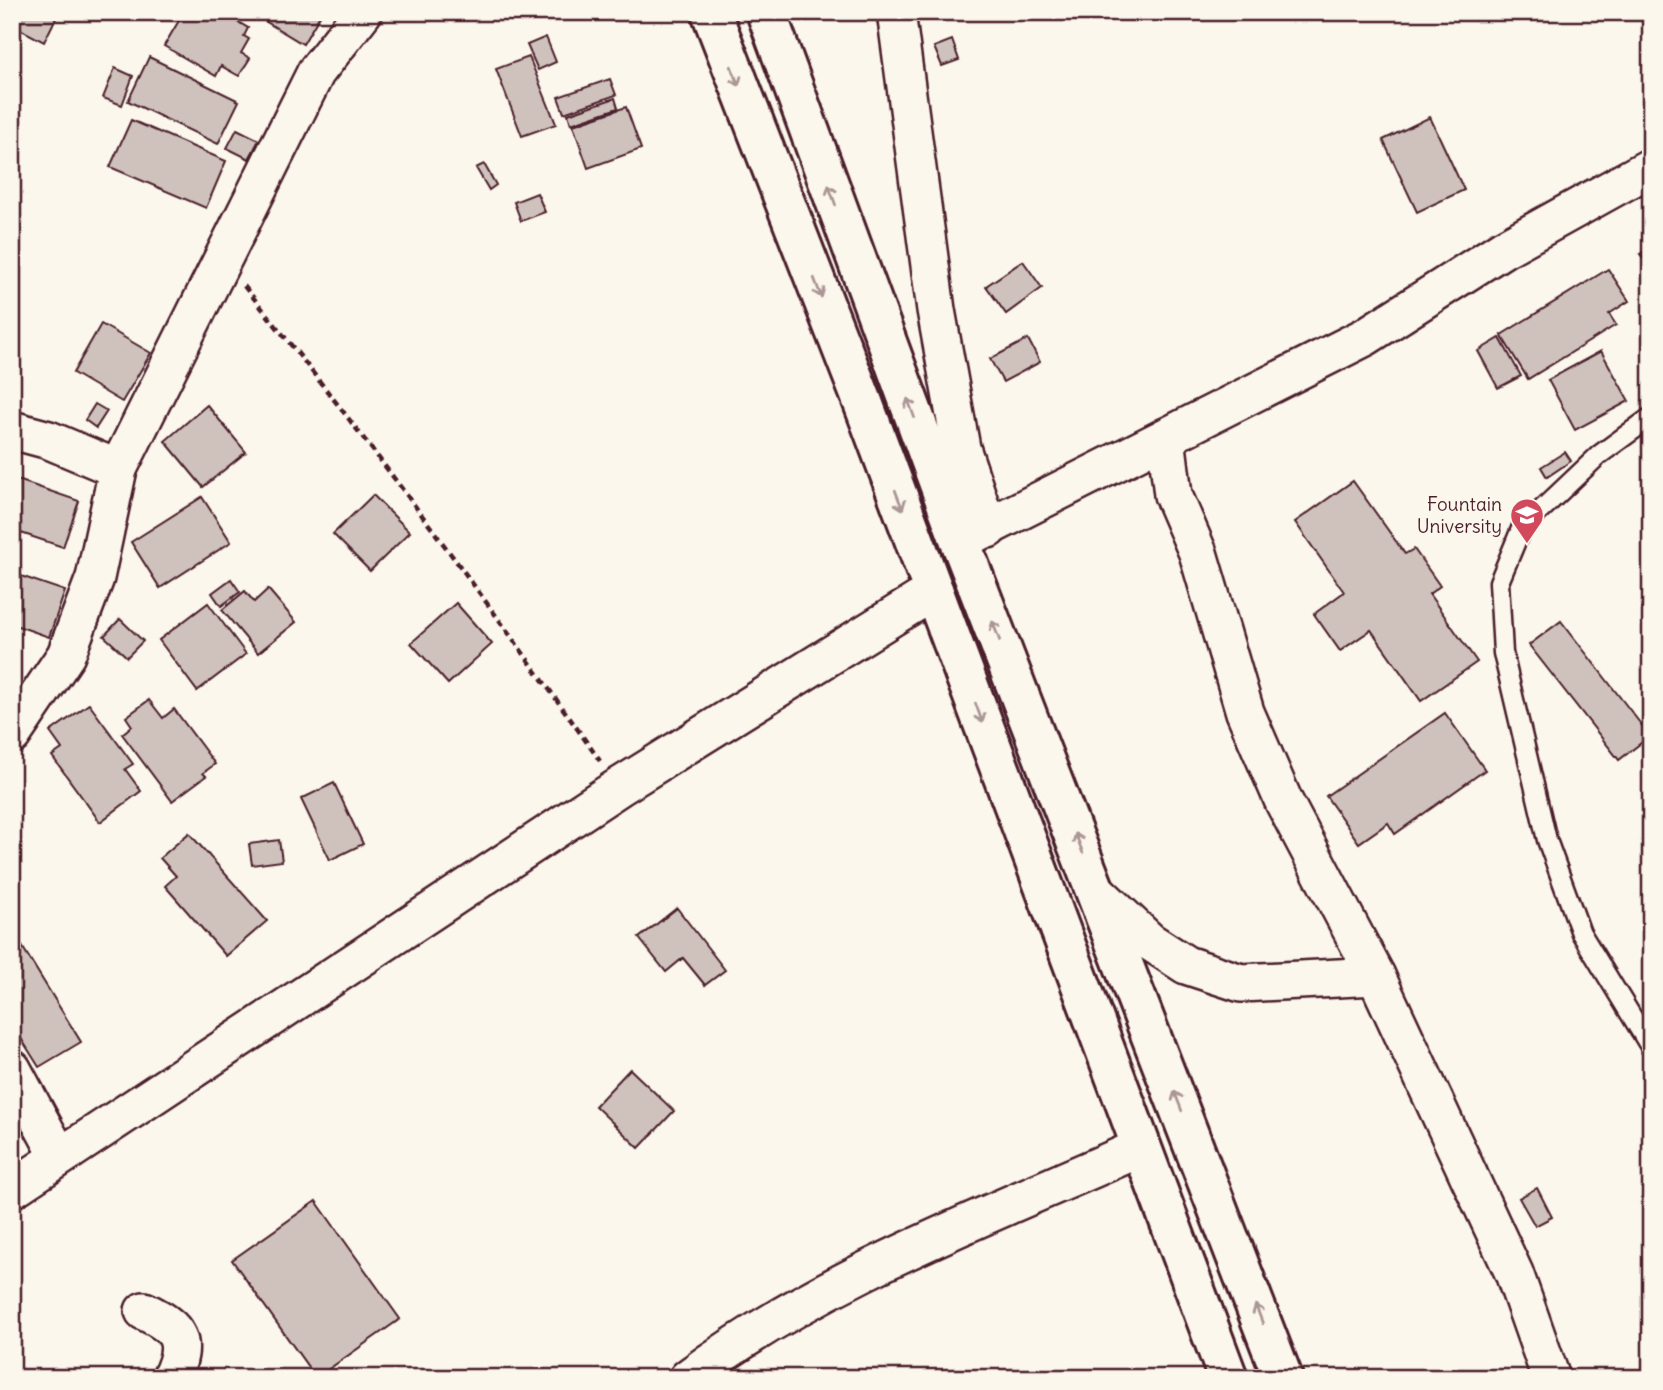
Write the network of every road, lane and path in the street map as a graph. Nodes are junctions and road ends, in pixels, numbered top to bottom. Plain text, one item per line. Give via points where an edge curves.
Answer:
1 (363, 12) edge
2 (710, 12) edge
3 (766, 12) edge
4 (896, 12) edge
5 (1651, 167) edge
6 (222, 259) junction
7 (1651, 417) edge
8 (12, 430) edge
9 (1166, 437) junction
10 (118, 469) junction
11 (974, 535) junction
12 (934, 591) junction
13 (12, 735) edge
14 (619, 787) junction
15 (1098, 893) junction
16 (1376, 976) junction
17 (1651, 1048) edge
18 (12, 1069) edge
19 (1140, 1148) junction
20 (59, 1156) junction
21 (12, 1189) edge
22 (144, 1311) dead end
23 (171, 1378) edge
24 (688, 1378) edge
25 (1228, 1378) edge
26 (1283, 1378) edge
27 (1551, 1378) edge

1 - 6 street via 316,72
2 -> 12 highway
11 -> 3 highway
4 - 11 street via 936,310
5 - 9 street via 1503,249 1366,337
6 - 10 street
6 - 14 path via 359,429
7 - 17 lane via 1599,455 1521,529 1499,582 1503,653 1547,841 1581,933
8 - 10 street
9 - 11 street
9 - 16 street via 1173,495 1198,552 1245,712 1284,802
10 - 13 street via 95,578 66,655
15 -> 11 highway
12 - 14 street
12 -> 19 highway
14 - 20 street
15 - 16 street via 1149,941 1186,965 1241,983
26 -> 15 highway
16 - 27 street via 1514,1273
18 - 20 street
19 - 24 street via 946,1231 850,1278 737,1342
19 - 25 highway
20 - 21 street
22 - 23 street via 167,1322 181,1343 182,1355

